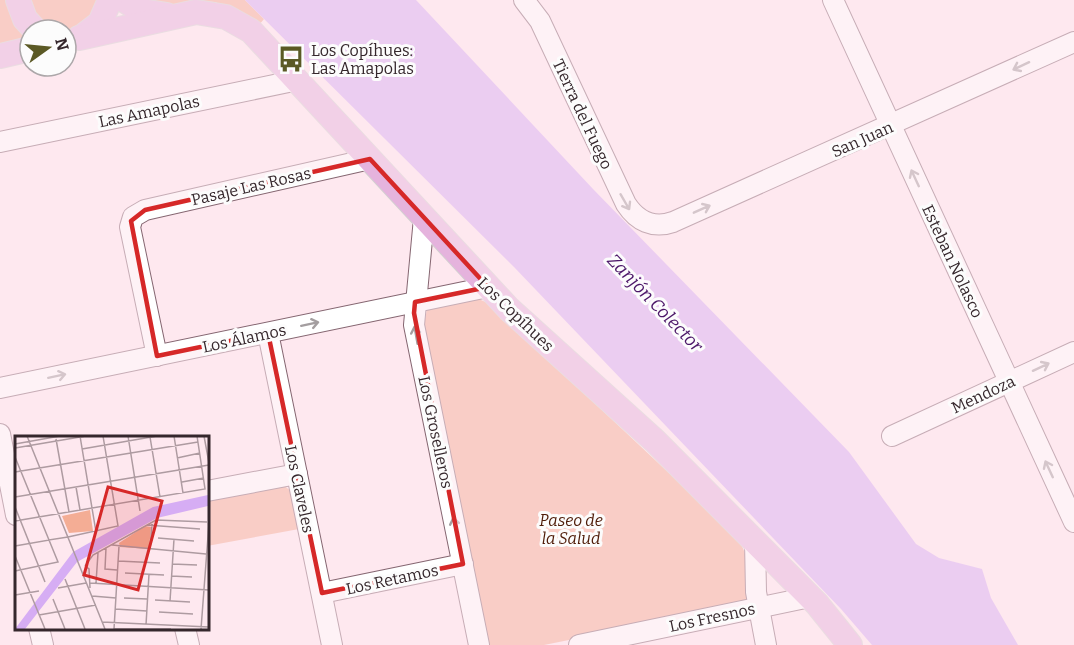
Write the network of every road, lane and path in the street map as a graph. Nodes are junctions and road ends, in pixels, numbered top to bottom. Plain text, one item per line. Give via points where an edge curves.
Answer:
1 (18, 0) edge
2 (110, 0) edge
3 (124, 0) edge
4 (524, 0) edge
5 (833, 0) edge
6 (172, 15) junction
7 (25, 18) edge
8 (78, 36) edge
9 (78, 38) edge
10 (1074, 42) edge
11 (18, 52) edge
12 (0, 56) edge
13 (298, 80) junction
14 (891, 126) junction
15 (0, 142) edge
16 (370, 159) junction
17 (424, 218) junction
18 (647, 223) joint
19 (488, 287) junction
20 (415, 302) junction
21 (268, 333) junction
22 (1074, 352) edge
23 (157, 356) junction
24 (1009, 381) junction
25 (0, 388) edge
26 (0, 434) edge
27 (892, 436) dead end
28 (297, 474) junction
29 (208, 491) edge
30 (15, 510) edge
31 (1074, 522) edge
32 (755, 541) junction
33 (463, 564) junction
34 (322, 593) junction
35 (810, 597) junction
36 (759, 607) junction
37 (39, 630) edge
38 (185, 630) edge
39 (43, 645) edge
40 (189, 645) edge
41 (332, 645) edge
42 (479, 645) edge
43 (579, 645) edge
44 (766, 645) edge
45 (850, 645) edge

1 - 7 main road
2 - 8 main road via 100,23
3 - 6 main road, Los Copíhues via 147,13
4 -> 18 street, Tierra del Fuego via 540,21 626,204
5 - 14 street, Esteban Nolasco
6 - 9 main road, Los Copíhues
6 - 13 main road, Los Copíhues via 204,13 233,20 256,36
10 -> 14 street, San Juan
11 - 12 main road
13 - 15 street, Las Amapolas
13 - 16 main road, Los Copíhues
18 -> 14 street, San Juan via 673,222
24 -> 14 street, Esteban Nolasco
16 - 17 main road, Los Copíhues
16 - 23 street, Pasaje Las Rosas via 145,210 133,217 130,227
17 - 19 main road, Los Copíhues
17 - 20 street, Los Groselleros
19 - 20 street, Los Álamos
19 - 32 main road, Los Copíhues via 655,441
21 -> 20 street, Los Álamos
33 -> 20 street, Los Groselleros via 416,337
21 - 23 street, Los Álamos
21 - 28 street, Los Claveles
24 -> 22 street, Mendoza
25 -> 23 street, Los Álamos
24 - 27 street, Mendoza
31 -> 24 street, Esteban Nolasco
26 - 30 street
28 - 29 street
28 - 34 street, Los Claveles
32 - 35 main road, Los Copíhues
32 - 36 street
33 - 34 street, Los Retamos
33 - 42 street, Los Groselleros
34 - 41 street, Los Claveles
35 - 36 street, Los Fresnos
35 - 45 main road, Los Copíhues
36 - 43 street, Los Fresnos
36 - 44 street
37 - 39 street
38 - 40 street

